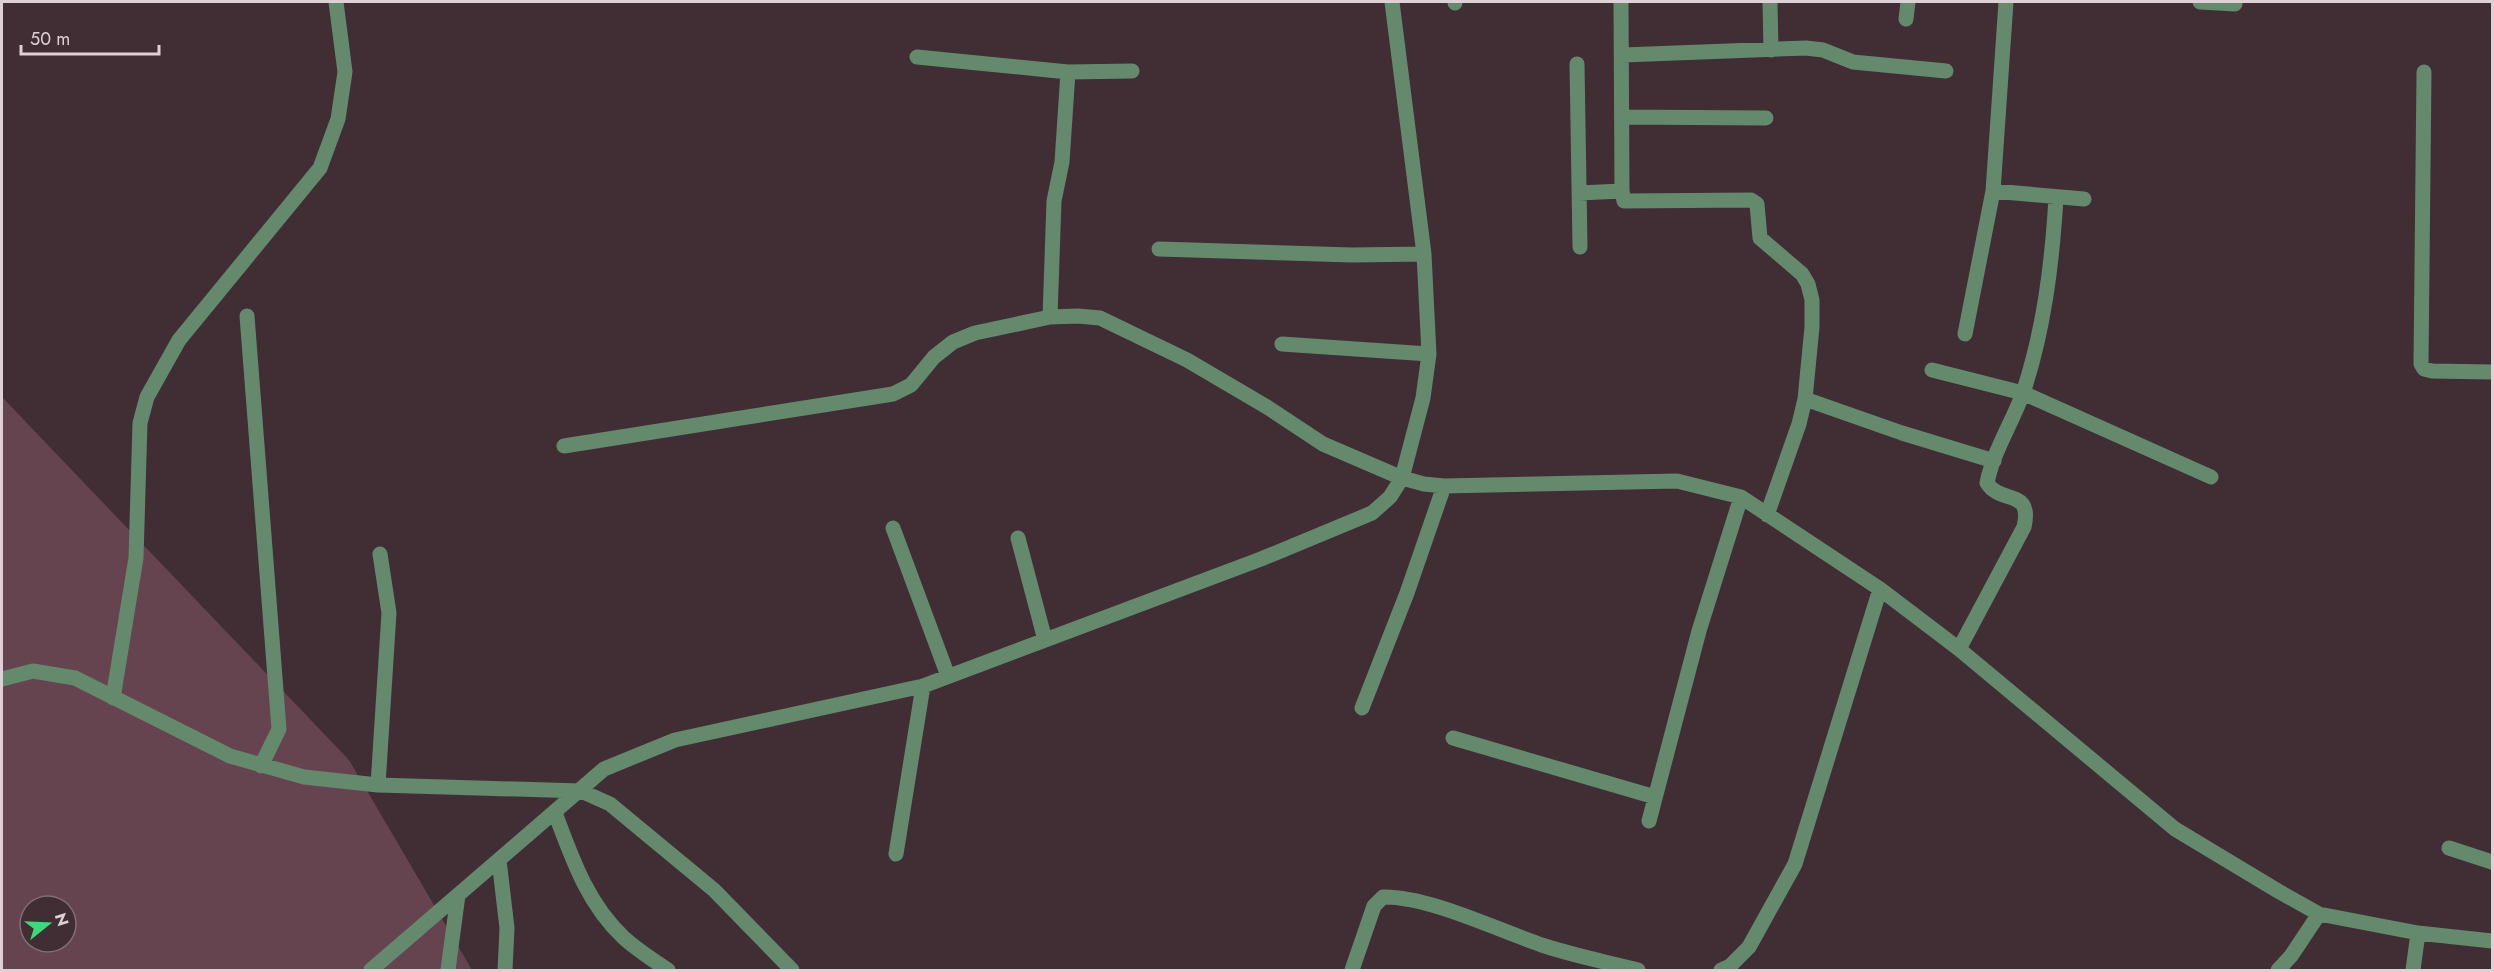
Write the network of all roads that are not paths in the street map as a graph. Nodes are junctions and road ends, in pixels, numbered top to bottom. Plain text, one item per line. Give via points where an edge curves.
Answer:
1 (336, 2) edge
2 (1392, 2) edge
3 (1621, 2) edge
4 (1770, 2) edge
5 (1908, 2) edge
6 (2006, 2) edge
7 (2200, 2) edge
8 (2235, 4) dead end
9 (1906, 19) dead end
10 (1771, 50) junction
11 (1623, 55) junction
12 (917, 57) dead end
13 (1577, 64) dead end
14 (1132, 71) dead end
15 (1946, 71) dead end
16 (1068, 72) junction
17 (2424, 72) dead end
18 (1622, 117) junction
19 (1766, 118) dead end
20 (1622, 191) junction
21 (1993, 192) junction
22 (1579, 193) junction
23 (2056, 198) junction
24 (2084, 199) dead end
25 (1580, 247) dead end
26 (1160, 249) dead end
27 (1424, 254) junction
28 (247, 316) dead end
29 (1050, 318) junction
30 (1965, 334) dead end
31 (1282, 344) dead end
32 (1429, 354) junction
33 (1932, 370) dead end
34 (2493, 372) edge
35 (2023, 393) junction
36 (1805, 399) junction
37 (564, 446) dead end
38 (1994, 461) junction
39 (2211, 477) dead end
40 (1402, 478) junction
41 (1444, 486) junction
42 (1741, 497) junction
43 (1767, 515) junction
44 (893, 528) dead end
45 (1018, 537) dead end
46 (380, 554) dead end
47 (1880, 589) junction
48 (1044, 640) junction
49 (1959, 649) junction
50 (948, 676) junction
51 (2, 679) edge
52 (923, 686) junction
53 (113, 698) junction
54 (1362, 708) dead end
55 (1453, 738) dead end
56 (261, 766) junction
57 (378, 785) junction
58 (581, 791) junction
59 (1655, 797) junction
60 (555, 813) junction
61 (1649, 821) dead end
62 (2449, 848) dead end
63 (896, 854) dead end
64 (499, 860) junction
65 (2493, 862) edge
66 (458, 895) junction
67 (2319, 914) junction
68 (2418, 933) junction
69 (2493, 940) edge
70 (371, 970) edge
71 (448, 970) edge
72 (505, 970) edge
73 (668, 970) edge
74 (792, 970) edge
75 (1352, 970) edge
76 (1638, 970) edge
77 (1720, 970) edge
78 (2278, 970) edge
79 (2413, 970) edge

1 - 53 street via 345,72 338,119 320,168 179,340 147,397 140,423 136,558
2 - 27 street
3 - 11 street
4 - 10 street
5 - 9 street
6 - 21 street
7 - 8 street
10 - 11 street
10 - 15 street via 1823,50 1853,62
11 - 18 street
12 - 16 street
13 - 22 street
14 - 16 street
16 - 29 street via 1062,162 1054,201
17 - 34 street via 2421,364 2432,371
18 - 19 street
18 - 20 street
20 - 22 street
20 - 36 street via 1624,201 1630,202 1751,200 1757,204 1760,238 1802,274 1812,300
21 - 23 street
21 - 30 street
22 - 25 street
23 - 24 street
23 - 35 street via 2048,284
26 - 27 street
27 - 32 street
28 - 56 street via 279,729
29 - 37 street via 975,333 953,342 934,357 911,385 893,394
29 - 40 street via 1100,318 1125,329 1197,366 1323,444
31 - 32 street
32 - 40 street
33 - 35 street
35 - 38 street
35 - 39 street
36 - 38 street
36 - 43 street
38 - 49 street via 1987,483 1991,490 2019,500 2026,517
40 - 41 street
40 - 48 street via 1390,497 1372,513
41 - 42 street via 1677,481
41 - 54 street
42 - 43 street
42 - 59 street
43 - 47 street
44 - 50 street
45 - 48 street
46 - 57 street via 389,614
47 - 49 street
47 - 77 street via 1795,864 1749,947 1730,966
48 - 50 street
49 - 67 street via 2175,829
50 - 52 street
51 - 53 street via 33,671 54,672
52 - 58 street via 675,740 604,769
52 - 63 street
53 - 56 street via 230,756
55 - 59 street
56 - 57 street via 304,777
57 - 58 street
58 - 60 street
58 - 74 street via 610,804 714,890
59 - 61 street
60 - 64 street
60 - 73 street via 578,872 603,916 625,939
62 - 65 street
64 - 66 street
64 - 72 street via 507,928
66 - 70 street
66 - 71 street
67 - 68 street
67 - 78 street
68 - 69 street
68 - 79 street
75 - 76 street via 1374,906 1383,897 1396,897 1546,946

